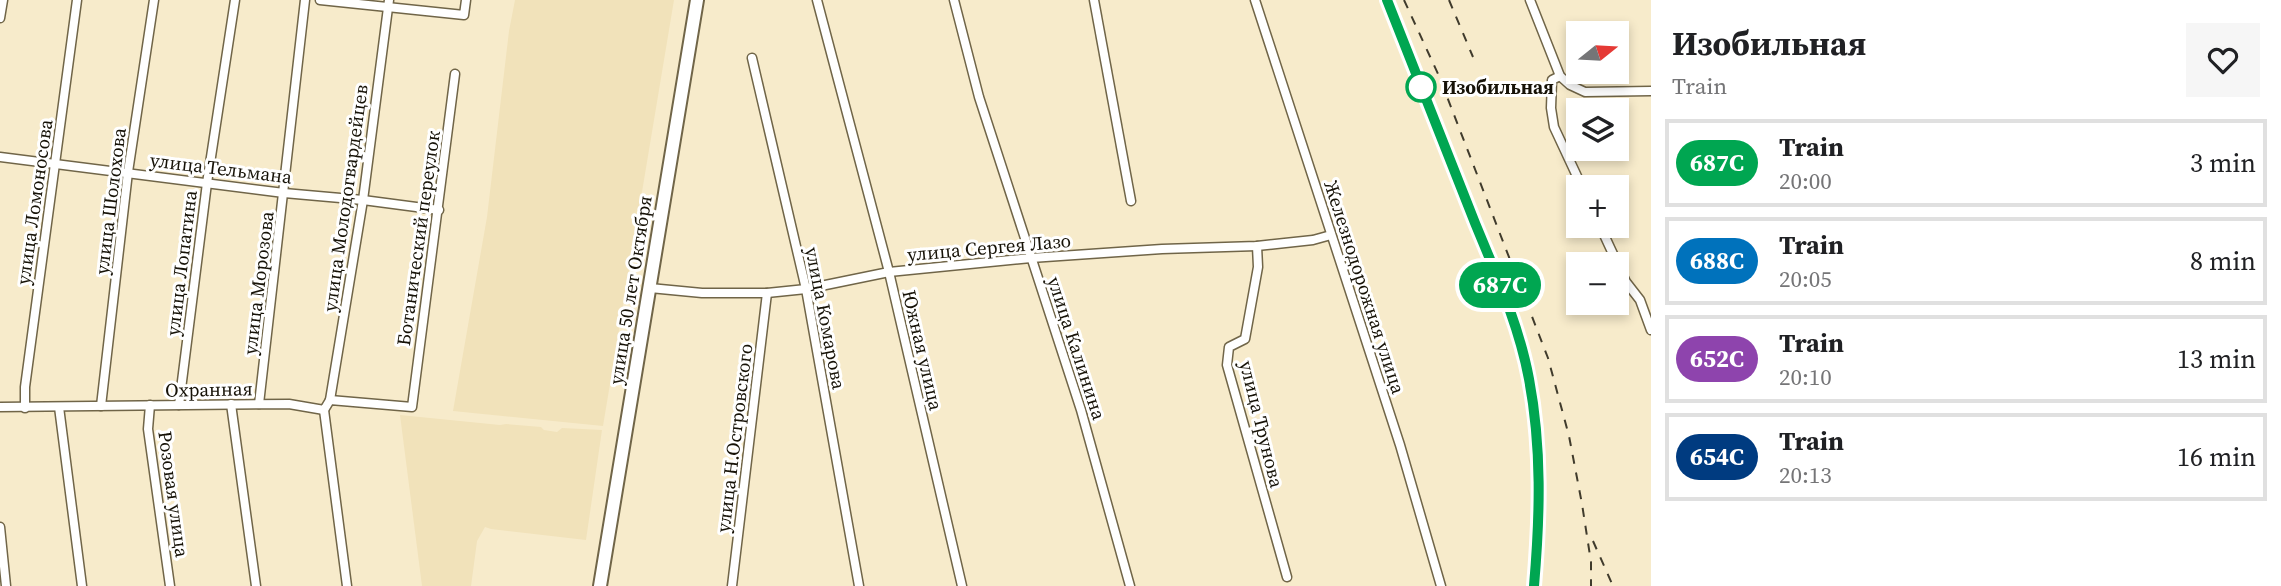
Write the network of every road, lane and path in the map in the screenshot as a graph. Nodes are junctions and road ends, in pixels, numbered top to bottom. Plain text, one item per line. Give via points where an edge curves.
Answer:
1 (3, 0) edge
2 (77, 0) edge
3 (154, 0) edge
4 (234, 0) edge
5 (305, 0) edge
6 (320, 0) edge
7 (466, 0) edge
8 (697, 0) edge
9 (817, 0) edge
10 (954, 0) edge
11 (1094, 0) edge
12 (1255, 0) edge
13 (1530, 0) edge
14 (389, 4) edge
15 (0, 18) edge
16 (752, 58) dead end
17 (455, 74) dead end
18 (1560, 76) junction
19 (1651, 91) edge
20 (0, 157) edge
21 (55, 162) junction
22 (128, 172) junction
23 (1576, 175) edge
24 (207, 183) junction
25 (284, 193) junction
26 (363, 200) junction
27 (1131, 201) dead end
28 (439, 210) junction
29 (1331, 235) junction
30 (1606, 238) edge
31 (1257, 246) junction
32 (1031, 258) junction
33 (889, 272) junction
34 (650, 288) junction
35 (806, 289) junction
36 (767, 293) junction
37 (1651, 330) edge
38 (330, 400) junction
39 (231, 404) junction
40 (259, 404) junction
41 (150, 405) junction
42 (179, 405) junction
43 (101, 406) junction
44 (0, 407) edge
45 (59, 407) junction
46 (25, 408) junction
47 (324, 410) junction
48 (0, 527) edge
49 (1287, 577) dead end
50 (6, 586) edge
51 (82, 586) edge
52 (170, 586) edge
53 (256, 586) edge
54 (347, 586) edge
55 (600, 586) edge
56 (732, 586) edge
57 (859, 586) edge
58 (962, 586) edge
59 (1130, 586) edge
60 (1441, 586) edge

1 - 15 street
2 - 21 street, улица Ломоносова
3 - 22 street, улица Шолохова
4 - 24 street, улица Лопатина
5 - 25 street, улица Морозова
6 - 14 street
7 - 14 street via 464,15
8 - 34 main road, улица 50 лет Октября
9 - 33 street, Южная улица
10 - 32 street, улица Калинина via 979,97
11 - 27 street
12 - 29 street, Железнодорожная улица
13 - 18 street
14 - 26 street, улица Молодогвардейцев
16 - 35 street, улица Комарова
17 - 28 street, Ботанический переулок
18 - 19 street via 1585,92
18 - 23 street via 1552,80 1554,127
20 - 21 street, улица Тельмана
21 - 22 street, улица Тельмана
21 - 46 street, улица Ломоносова
22 - 24 street, улица Тельмана
22 - 43 street, улица Шолохова
24 - 25 street, улица Тельмана
24 - 42 street, улица Лопатина
25 - 26 street, улица Тельмана
25 - 40 street, улица Морозова
26 - 28 street, улица Тельмана
26 - 38 street, улица Молодогвардейцев
28 - 38 street, Ботанический переулок via 412,407
29 - 31 street, улица Сергея Лазо
29 - 60 street, Железнодорожная улица
30 - 37 street
31 - 32 street, улица Сергея Лазо
31 - 49 street, улица Трунова via 1258,267 1245,339 1229,347 1227,365
32 - 33 street, улица Сергея Лазо
32 - 59 street, улица Калинина via 1081,410
33 - 35 street, улица Сергея Лазо
33 - 58 street, Южная улица
34 - 36 street, улица Сергея Лазо
34 - 55 main road, улица 50 лет Октября
35 - 36 street, улица Сергея Лазо
35 - 57 street, улица Комарова
36 - 56 street, улица Н.Островского
38 - 47 street
39 - 40 street, Охранная
39 - 42 street, Охранная
39 - 53 street
40 - 47 street, Охранная
41 - 42 street, Охранная
41 - 43 street, Охранная
41 - 52 street, Розовая улица via 148,429
43 - 45 street, Охранная
44 - 46 street, Охранная
45 - 46 street, Охранная
45 - 51 street
47 - 54 street
48 - 50 street

